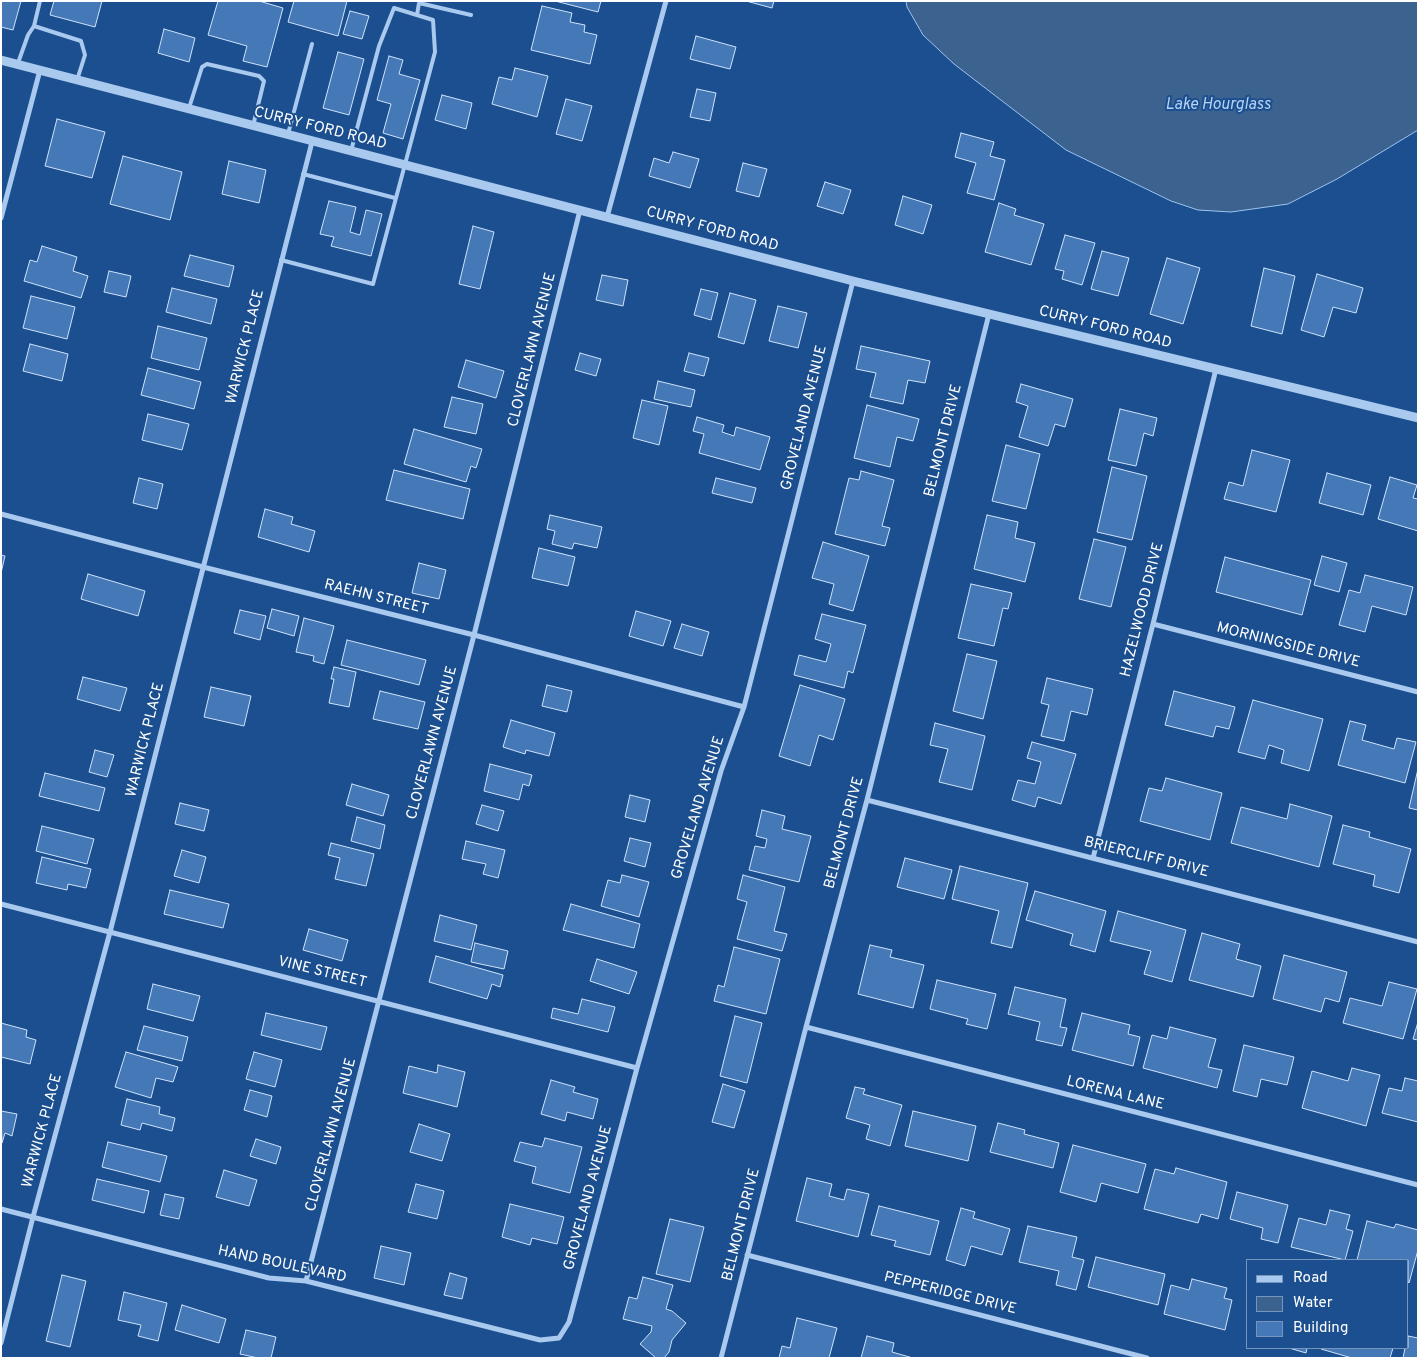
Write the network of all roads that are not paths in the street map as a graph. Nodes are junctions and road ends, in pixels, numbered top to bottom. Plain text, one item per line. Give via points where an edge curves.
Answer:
1 (40, 1) edge
2 (666, 1) edge
3 (471, 15) dead end
4 (417, 16) junction
5 (34, 26) junction
6 (312, 44) dead end
7 (1, 60) edge
8 (17, 64) junction
9 (40, 70) junction
10 (77, 80) junction
11 (188, 109) junction
12 (253, 126) junction
13 (288, 134) junction
14 (312, 142) junction
15 (351, 151) junction
16 (404, 165) junction
17 (304, 174) junction
18 (395, 198) junction
19 (580, 210) junction
20 (607, 217) junction
21 (1, 218) edge
22 (281, 260) junction
23 (853, 282) junction
24 (989, 314) junction
25 (1216, 369) junction
26 (1418, 418) edge
27 (1, 514) edge
28 (203, 567) junction
29 (1153, 624) junction
30 (474, 635) junction
31 (1418, 692) edge
32 (744, 707) junction
33 (867, 800) junction
34 (1093, 858) junction
35 (1, 904) edge
36 (110, 932) junction
37 (1418, 942) edge
38 (380, 1001) junction
39 (806, 1027) junction
40 (637, 1068) junction
41 (1418, 1185) edge
42 (1, 1209) edge
43 (33, 1217) junction
44 (747, 1255) junction
45 (306, 1281) junction
46 (559, 1338) joint
47 (1, 1343) edge
48 (721, 1358) edge
49 (1147, 1358) edge

1 - 5 lane
2 - 20 street
3 - 4 lane via 419,3
4 - 15 lane via 394,8 379,46
4 - 16 lane via 433,20 435,52
5 - 8 lane
5 - 10 lane via 81,41 84,55
6 - 13 lane
7 - 8 street, CURRY FORD ROAD
8 - 9 street, CURRY FORD ROAD
9 - 10 street, CURRY FORD ROAD
9 - 21 street
10 - 11 street, CURRY FORD ROAD
11 - 12 street, CURRY FORD ROAD
11 - 12 lane via 202,67 207,64 259,76 264,81
12 - 13 street, CURRY FORD ROAD
13 - 14 street, CURRY FORD ROAD
14 - 15 street, CURRY FORD ROAD
14 - 17 street, WARWICK PLACE
15 - 16 street, CURRY FORD ROAD
16 - 18 lane
16 - 19 street, CURRY FORD ROAD
17 - 18 lane
17 - 22 street, WARWICK PLACE
18 - 22 lane via 373,284
19 - 20 street, CURRY FORD ROAD
19 - 30 street, CLOVERLAWN AVENUE
20 - 23 street, CURRY FORD ROAD
22 - 28 street, WARWICK PLACE
23 - 24 street, CURRY FORD ROAD
23 - 32 street, GROVELAND AVENUE
24 - 25 street, CURRY FORD ROAD
24 - 33 street, BELMONT DRIVE
25 - 26 street, CURRY FORD ROAD
25 - 29 street, HAZELWOOD DRIVE
27 - 28 street, RAEHN STREET
28 - 30 street, RAEHN STREET
28 - 36 street, WARWICK PLACE
29 - 31 street, MORNINGSIDE DRIVE
29 - 34 street, HAZELWOOD DRIVE
30 - 32 street, RAEHN STREET
30 - 38 street, CLOVERLAWN AVENUE
32 - 40 street, GROVELAND AVENUE via 721,771
33 - 34 street, BRIERCLIFF DRIVE
33 - 39 street, BELMONT DRIVE
34 - 37 street, BRIERCLIFF DRIVE
35 - 36 street, VINE STREET
36 - 38 street, VINE STREET
36 - 43 street, WARWICK PLACE
38 - 40 street, VINE STREET
38 - 45 street, CLOVERLAWN AVENUE
39 - 41 street, LORENA LANE
39 - 44 street, BELMONT DRIVE
40 - 46 street, GROVELAND AVENUE via 569,1322
42 - 43 street, HAND BOULEVARD
43 - 45 street, HAND BOULEVARD via 269,1278
43 - 47 street, WARWICK PLACE
44 - 48 street, BELMONT DRIVE
44 - 49 street, PEPPERIDGE DRIVE
45 - 46 street, HAND BOULEVARD via 540,1340

